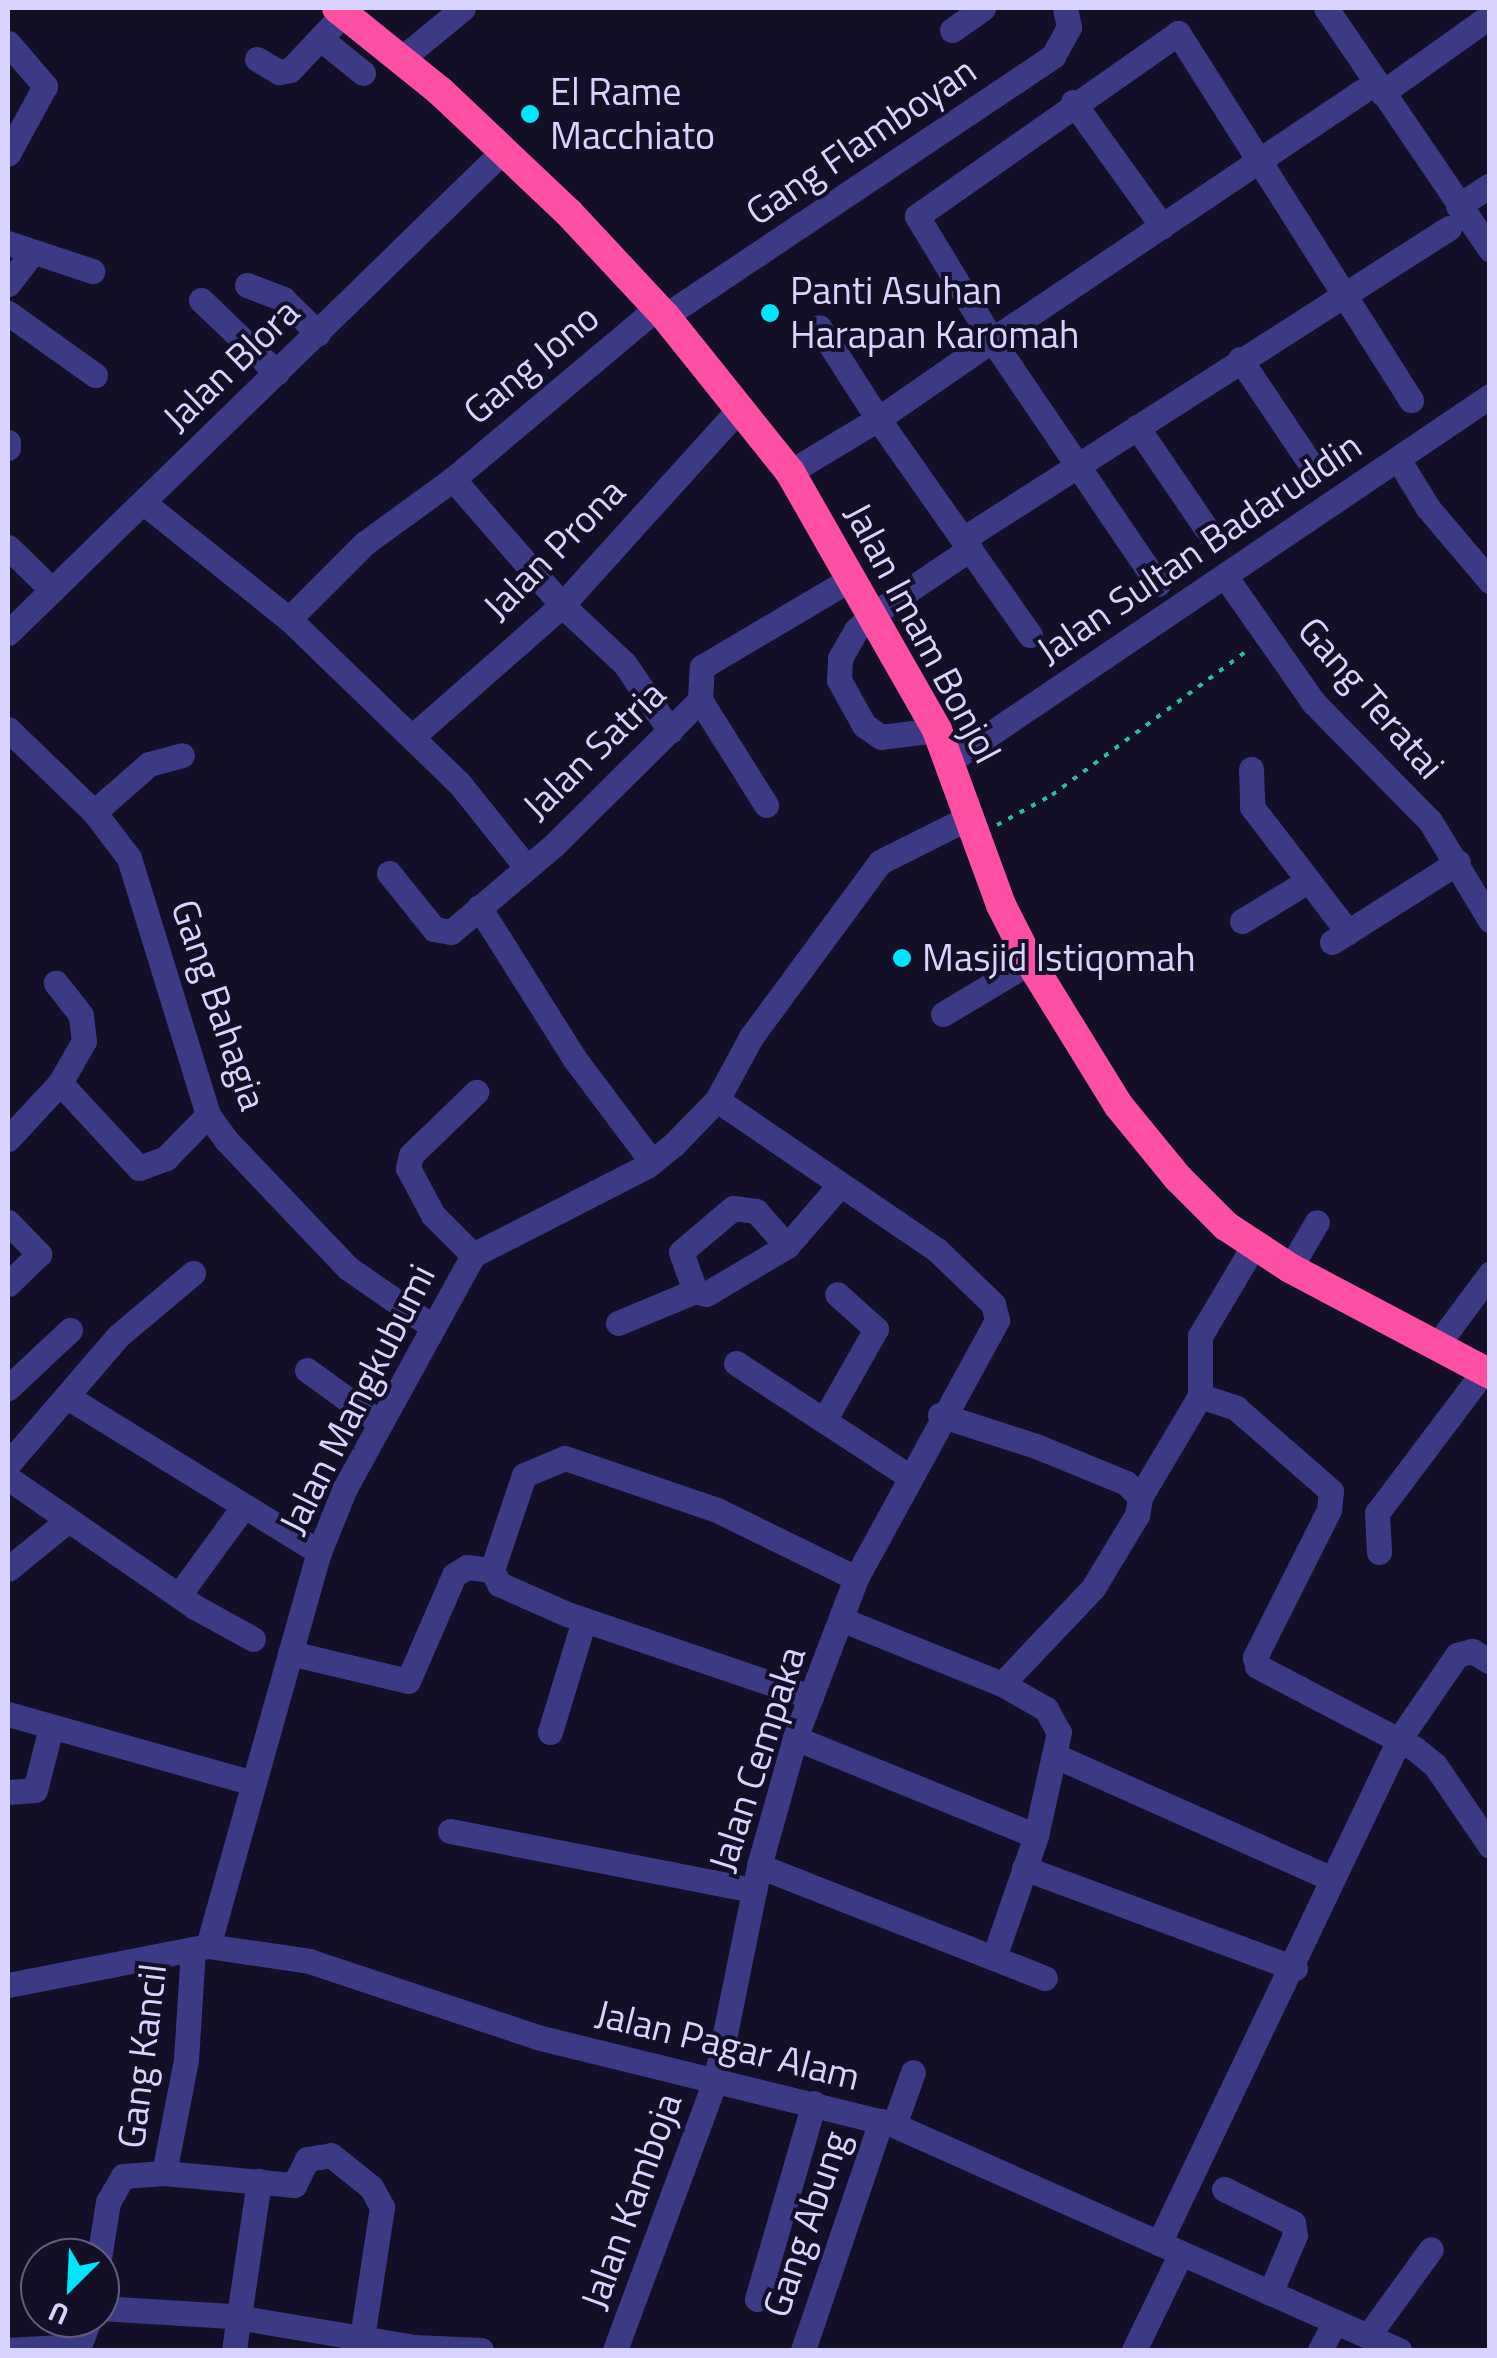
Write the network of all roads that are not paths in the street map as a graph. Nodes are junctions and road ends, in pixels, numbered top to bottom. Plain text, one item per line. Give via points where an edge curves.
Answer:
1 (463, 8) edge
2 (983, 8) edge
3 (1065, 8) edge
4 (1326, 8) edge
5 (341, 10) edge
6 (1490, 16) edge
7 (952, 30) dead end
8 (321, 39) junction
9 (8, 43) edge
10 (258, 59) dead end
11 (401, 59) junction
12 (363, 73) dead end
13 (1372, 92) junction
14 (1073, 102) junction
15 (504, 150) junction
16 (8, 154) edge
17 (1258, 162) junction
18 (1490, 185) edge
19 (1453, 217) junction
20 (1162, 226) junction
21 (1490, 248) edge
22 (19, 249) edge
23 (92, 270) dead end
24 (8, 284) edge
25 (247, 285) dead end
26 (1340, 295) junction
27 (200, 300) dead end
28 (661, 311) junction
29 (8, 312) edge
30 (819, 327) dead end
31 (318, 333) junction
32 (992, 340) junction
33 (1240, 359) junction
34 (278, 373) junction
35 (95, 375) dead end
36 (1490, 396) edge
37 (1412, 400) dead end
38 (742, 407) junction
39 (878, 418) junction
40 (1137, 428) junction
41 (1398, 459) junction
42 (1078, 466) junction
43 (1314, 469) dead end
44 (790, 472) junction
45 (453, 479) junction
46 (144, 503) junction
47 (1206, 528) dead end
48 (967, 544) junction
49 (8, 547) edge
50 (1225, 576) junction
51 (852, 578) junction
52 (1490, 581) edge
53 (1158, 584) dead end
54 (52, 590) junction
55 (562, 605) junction
56 (874, 613) junction
57 (289, 619) junction
58 (8, 633) edge
59 (1030, 635) dead end
60 (700, 700) junction
61 (8, 728) edge
62 (938, 730) junction
63 (670, 731) junction
64 (412, 737) junction
65 (182, 755) dead end
66 (950, 761) junction
67 (1251, 769) dead end
68 (766, 805) dead end
69 (94, 812) junction
70 (973, 827) junction
71 (1458, 862) junction
72 (526, 867) junction
73 (389, 873) dead end
74 (1308, 880) junction
75 (478, 907) junction
76 (1490, 920) edge
77 (1242, 921) dead end
78 (1030, 962) junction
79 (56, 983) dead end
80 (943, 1014) dead end
81 (60, 1083) junction
82 (476, 1092) dead end
83 (717, 1100) junction
84 (208, 1115) junction
85 (8, 1139) edge
86 (652, 1162) junction
87 (840, 1186) junction
88 (8, 1222) edge
89 (1317, 1222) dead end
90 (1254, 1245) junction
91 (788, 1246) junction
92 (473, 1255) junction
93 (1290, 1268) junction
94 (193, 1273) dead end
95 (1490, 1274) edge
96 (8, 1284) edge
97 (694, 1291) junction
98 (838, 1294) dead end
99 (618, 1323) dead end
100 (430, 1326) junction
101 (70, 1330) dead end
102 (1437, 1345) junction
103 (736, 1363) dead end
104 (307, 1370) dead end
105 (1487, 1373) edge
106 (8, 1388) edge
107 (1200, 1396) junction
108 (69, 1398) junction
109 (940, 1416) junction
110 (826, 1417) junction
111 (380, 1423) junction
112 (8, 1464) edge
113 (909, 1476) junction
114 (8, 1478) edge
115 (1140, 1496) junction
116 (244, 1506) junction
117 (68, 1521) junction
118 (319, 1552) junction
119 (1379, 1552) dead end
120 (8, 1569) edge
121 (492, 1570) junction
122 (856, 1578) junction
123 (179, 1595) junction
124 (584, 1620) junction
125 (843, 1620) junction
126 (253, 1639) dead end
127 (290, 1653) junction
128 (1490, 1662) edge
129 (1002, 1684) junction
130 (810, 1697) junction
131 (8, 1714) edge
132 (51, 1727) junction
133 (550, 1732) dead end
134 (795, 1738) junction
135 (1400, 1738) junction
136 (1058, 1758) junction
137 (250, 1782) junction
138 (8, 1792) edge
139 (450, 1831) dead end
140 (1036, 1836) junction
141 (1490, 1846) edge
142 (1024, 1868) junction
143 (756, 1878) junction
144 (1330, 1878) junction
145 (200, 1948) junction
146 (994, 1957) junction
147 (1295, 1968) junction
148 (1045, 1978) dead end
149 (8, 1986) edge
150 (914, 2072) dead end
151 (716, 2078) junction
152 (814, 2103) junction
153 (888, 2123) junction
154 (164, 2173) junction
155 (259, 2181) junction
156 (1224, 2189) dead end
157 (103, 2238) edge
158 (1170, 2248) junction
159 (1431, 2249) dead end
160 (1270, 2293) junction
161 (757, 2299) dead end
162 (120, 2309) edge
163 (240, 2317) junction
164 (1334, 2322) junction
165 (1368, 2336) junction
166 (360, 2344) edge
167 (75, 2349) edge
168 (8, 2350) edge
169 (234, 2350) edge
170 (481, 2350) edge
171 (616, 2350) edge
172 (804, 2350) edge
173 (1134, 2350) edge
174 (1320, 2350) edge
175 (1399, 2350) edge

1 - 11 street
2 - 7 street
3 - 28 street, Gang Flamboyan via 1069,27 1053,56
4 - 13 street
5 - 8 street
5 - 11 highway, Jalan Imam Bonjol
6 - 13 street
8 - 10 street via 285,72
8 - 12 street
9 - 16 street via 45,86
11 - 15 highway, Jalan Imam Bonjol
13 - 17 street
13 - 19 street
14 - 17 street via 1178,32
14 - 20 street
14 - 32 street via 917,216
15 - 28 highway, Jalan Imam Bonjol
15 - 31 street, Jalan Blora
17 - 20 street
17 - 26 street
18 - 19 street
19 - 21 street
19 - 26 street
20 - 32 street
22 - 23 street
22 - 24 street
25 - 31 street via 282,299
26 - 33 street
26 - 37 street
27 - 34 street
28 - 38 highway, Jalan Imam Bonjol
28 - 45 street, Gang Jono
29 - 35 street
30 - 39 street
31 - 34 street, Jalan Blora
32 - 39 street
32 - 42 street
33 - 40 street
33 - 43 street
34 - 46 street, Jalan Blora
36 - 41 street, Jalan Sultan Badaruddin
38 - 44 highway, Jalan Imam Bonjol
38 - 55 street, Jalan Prona
39 - 44 street
39 - 48 street
40 - 42 street
40 - 47 street
41 - 50 street, Jalan Sultan Badaruddin
41 - 52 street via 1428,508
42 - 48 street
42 - 53 street
44 - 51 highway, Jalan Imam Bonjol
45 - 55 street
45 - 57 street, Gang Jono via 365,543
46 - 54 street, Jalan Blora
46 - 57 street
48 - 56 street
48 - 59 street
49 - 54 street
50 - 66 street, Jalan Sultan Badaruddin
50 - 71 street, Gang Teratai via 1314,703 1430,822
51 - 56 highway, Jalan Imam Bonjol
51 - 60 street, Jalan Satria via 702,667
54 - 58 street, Jalan Blora
55 - 63 street via 625,664
55 - 64 street, Jalan Prona
56 - 62 highway, Jalan Imam Bonjol
56 - 62 street via 848,644 839,680 864,725 881,736
57 - 64 street
60 - 63 street, Jalan Satria
60 - 68 street
61 - 69 street, Gang Bahagia
62 - 66 highway, Jalan Imam Bonjol
63 - 72 street, Jalan Satria
64 - 72 street via 459,783
65 - 69 street via 149,764
66 - 70 highway, Jalan Imam Bonjol
67 - 74 street via 1252,808
69 - 84 street, Gang Bahagia via 129,858
70 - 78 highway, Jalan Imam Bonjol
70 - 83 street, Jalan Mangkubumi via 880,862 752,1037
71 - 74 street via 1340,937
71 - 76 street, Gang Teratai
72 - 75 street, Jalan Satria
73 - 75 street, Jalan Satria via 438,931 451,932
74 - 77 street
75 - 86 street via 574,1058
78 - 80 street
78 - 90 highway, Jalan Imam Bonjol via 1119,1106 1178,1178
79 - 81 street via 86,1026
81 - 84 street via 138,1168 166,1158
81 - 85 street
82 - 92 street via 411,1155 408,1168 433,1215
83 - 86 street, Jalan Mangkubumi
83 - 87 street, Jalan Cempaka
84 - 100 street, Gang Bahagia via 238,1156 348,1268
86 - 92 street, Jalan Mangkubumi
87 - 91 street
87 - 109 street, Jalan Cempaka via 936,1250 993,1304 997,1320
88 - 96 street via 39,1254
89 - 93 street
90 - 93 highway, Jalan Imam Bonjol
90 - 107 street via 1200,1336
91 - 97 street via 706,1294
91 - 97 street via 756,1211 734,1208 682,1250
92 - 100 street, Jalan Mangkubumi
93 - 102 highway, Jalan Imam Bonjol
94 - 108 street via 118,1336
95 - 102 street
97 - 99 street
98 - 110 street via 876,1329
100 - 111 street, Jalan Mangkubumi
101 - 106 street
102 - 105 highway, Jalan Imam Bonjol
103 - 110 street
104 - 111 street
105 - 119 street via 1384,1501
107 - 115 street
107 - 135 street via 1236,1408 1331,1492 1329,1510 1255,1657 1257,1666
108 - 112 street
108 - 116 street
109 - 113 street, Jalan Cempaka
109 - 115 street via 1036,1446 1126,1483
110 - 113 street
111 - 118 street, Jalan Mangkubumi
113 - 122 street, Jalan Cempaka
114 - 117 street
115 - 129 street via 1137,1515 1093,1588
116 - 118 street
116 - 123 street
117 - 120 street
117 - 123 street
118 - 127 street, Jalan Mangkubumi
121 - 122 street via 524,1475 556,1458 717,1510
121 - 124 street via 498,1584
121 - 127 street via 467,1567 454,1575 408,1681
122 - 125 street, Jalan Cempaka
123 - 126 street
124 - 130 street
124 - 133 street
125 - 129 street
125 - 130 street, Jalan Cempaka
127 - 137 street, Jalan Mangkubumi
128 - 135 street via 1468,1650 1454,1658
129 - 136 street via 1046,1710 1059,1732
130 - 134 street, Jalan Cempaka
131 - 132 street
132 - 137 street
132 - 138 street via 35,1790
134 - 140 street
134 - 143 street, Jalan Cempaka
135 - 141 street via 1436,1766
135 - 144 street
136 - 140 street
136 - 144 street
137 - 145 street, Jalan Mangkubumi
139 - 143 street
140 - 142 street
142 - 146 street
142 - 147 street
143 - 146 street
143 - 151 street, Jalan Cempaka
144 - 147 street
145 - 149 street, Jalan Pagar Alam
145 - 151 street, Jalan Pagar Alam via 309,1960 537,2037
145 - 154 street, Gang Kancil
146 - 148 street
147 - 158 street
150 - 153 street, Gang Abung
151 - 152 street, Jalan Pagar Alam
151 - 171 street, Jalan Kamboja
152 - 153 street, Jalan Pagar Alam
152 - 161 street
153 - 158 street, Jalan Pagar Alam
153 - 172 street, Gang Abung
154 - 155 street
154 - 157 street via 129,2174 114,2184
155 - 163 street
155 - 166 street via 299,2184 307,2159 320,2154 342,2161 376,2193 382,2206
156 - 160 street via 1292,2223 1295,2235
158 - 160 street, Jalan Pagar Alam
158 - 173 street
159 - 165 street
160 - 164 street, Jalan Pagar Alam
162 - 163 street
163 - 166 street
163 - 169 street
164 - 165 street, Jalan Pagar Alam
164 - 174 street
165 - 175 street, Jalan Pagar Alam
166 - 170 street
167 - 168 street

